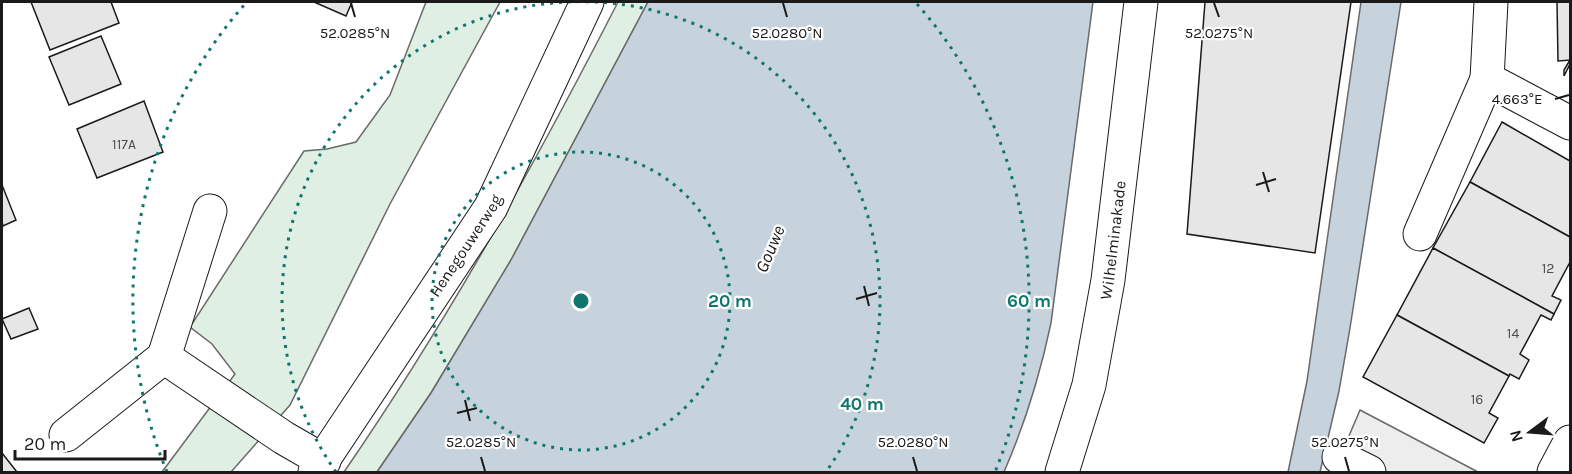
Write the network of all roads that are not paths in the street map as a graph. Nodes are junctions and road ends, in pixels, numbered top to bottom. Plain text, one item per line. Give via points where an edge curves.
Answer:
1 (586, 2) edge
2 (1141, 2) edge
3 (1491, 2) edge
4 (1487, 79) junction
5 (1570, 123) edge
6 (210, 211) dead end
7 (1420, 234) dead end
8 (164, 357) junction
9 (66, 435) dead end
10 (1570, 442) edge
11 (1339, 457) dead end
12 (319, 467) edge
13 (1065, 471) edge
14 (1369, 472) edge
15 (1554, 472) edge

1 - 12 main road, Henegouwerweg via 491,207
2 - 13 main road, Wilhelminakade via 1108,280 1089,385
3 - 4 main road
4 - 5 main road
4 - 7 main road
6 - 8 main road
8 - 9 main road
8 - 12 main road via 284,438
10 - 15 main road
11 - 14 main road

